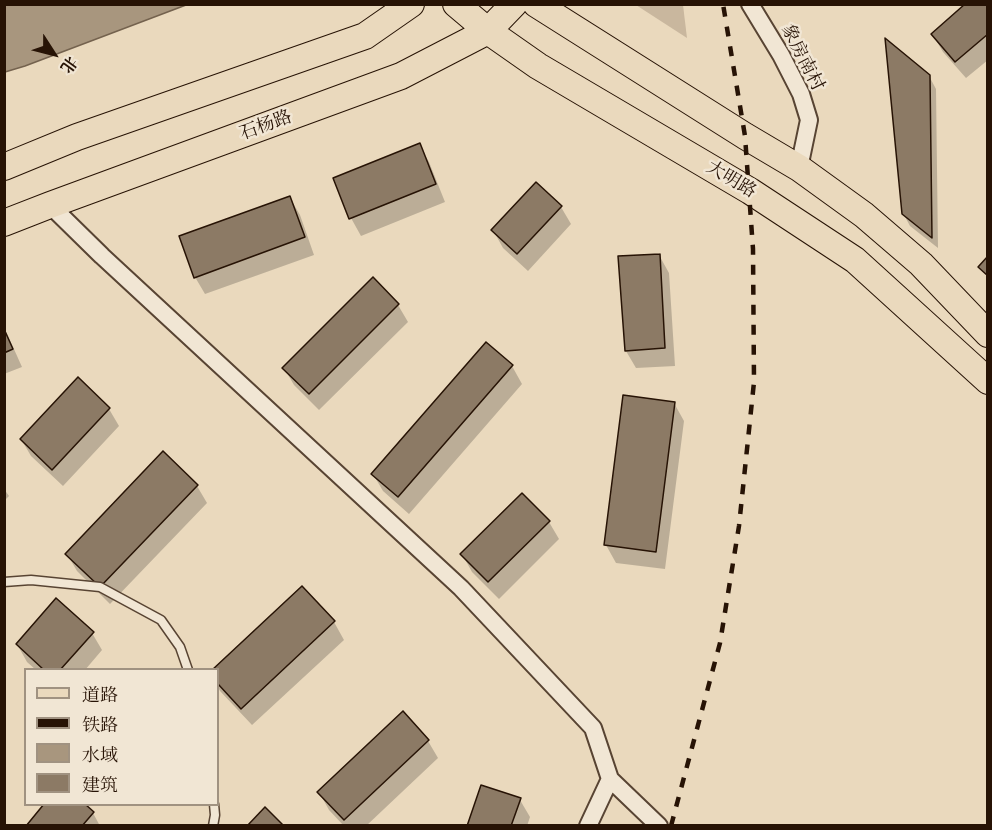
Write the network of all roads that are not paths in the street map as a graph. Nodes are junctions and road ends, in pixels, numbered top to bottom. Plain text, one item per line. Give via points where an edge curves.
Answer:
1 (411, 4) edge
2 (456, 4) edge
3 (514, 4) edge
4 (536, 4) edge
5 (750, 4) edge
6 (488, 31) junction
7 (4, 167) edge
8 (799, 168) junction
9 (50, 205) junction
10 (4, 223) edge
11 (987, 334) edge
12 (987, 381) edge
13 (4, 582) edge
14 (188, 668) edge
15 (610, 779) junction
16 (214, 806) edge
17 (213, 825) edge
18 (588, 825) edge
19 (659, 825) edge

1 - 7 main road via 365,36 77,137
2 - 6 main road, 大明路
3 - 6 main road, 石杨路
4 - 8 main road
5 - 8 street, 象房南村 via 801,94 809,120
6 - 9 main road, 石杨路 via 401,76
6 - 12 main road, 大明路 via 538,66 750,191 855,260
8 - 11 main road via 864,215 921,264
9 - 10 main road, 石杨路
9 - 15 street via 461,588 593,728
13 - 14 lane via 31,580 100,587 160,620 180,647
15 - 18 street
15 - 19 street
16 - 17 lane

